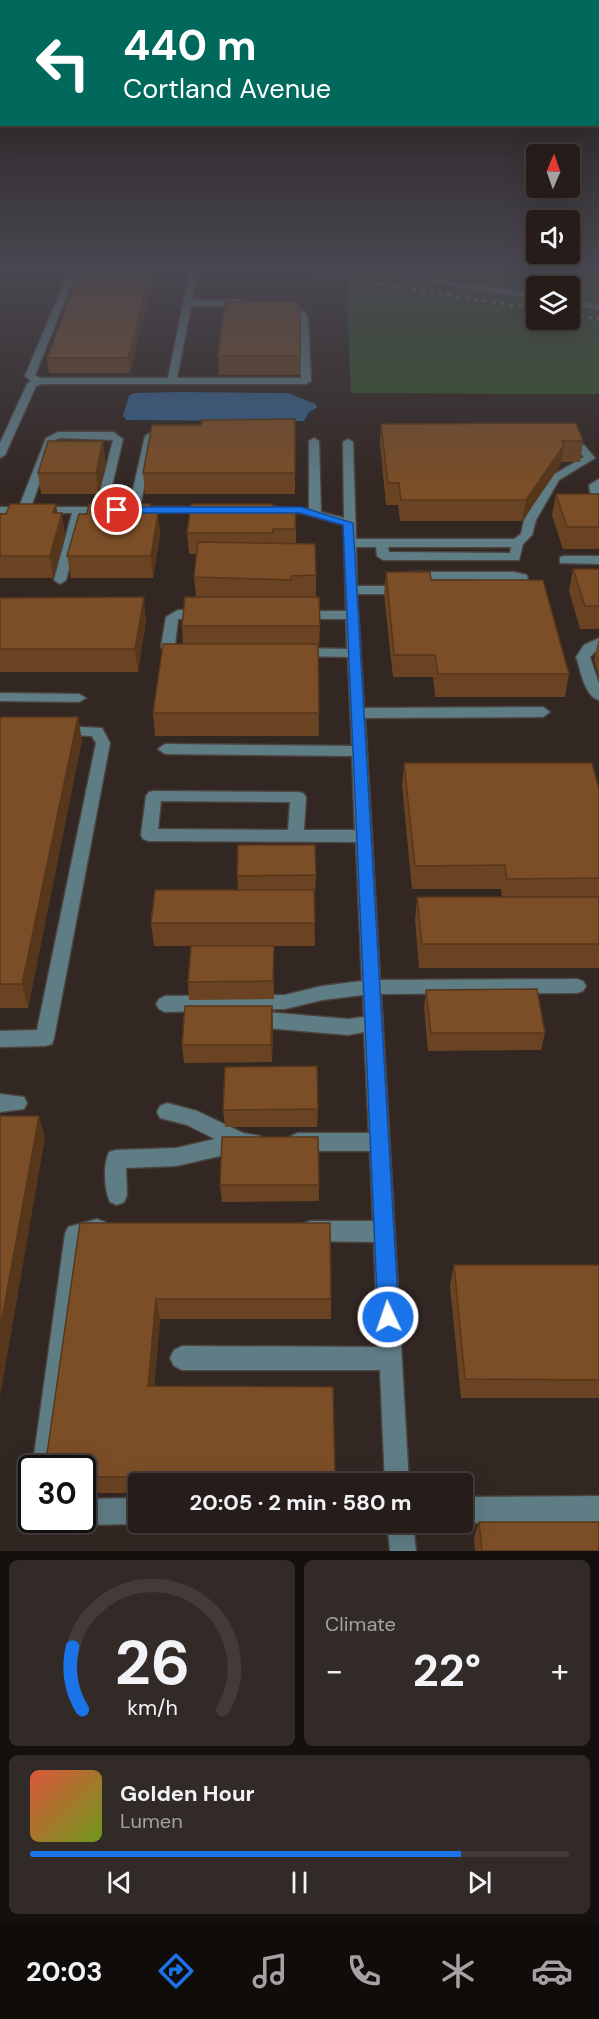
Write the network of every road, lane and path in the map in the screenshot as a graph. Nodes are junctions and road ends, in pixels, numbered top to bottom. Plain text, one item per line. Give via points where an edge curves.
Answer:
1 (43, 343) edge
2 (180, 343) edge
3 (305, 343) edge
4 (172, 381) junction
5 (39, 382) junction
6 (182, 436) edge
7 (3, 439) edge
8 (314, 441) dead end
9 (348, 442) dead end
10 (580, 447) edge
11 (0, 455) edge
12 (599, 482) edge
13 (598, 503) edge
14 (24, 509) junction
15 (0, 510) edge
16 (79, 510) junction
17 (101, 510) junction
18 (134, 510) junction
19 (217, 510) edge
20 (265, 510) edge
21 (315, 514) junction
22 (348, 523) junction
23 (349, 543) junction
24 (382, 543) junction
25 (517, 543) junction
26 (564, 560) dead end
27 (599, 560) edge
28 (60, 580) dead end
29 (351, 590) junction
30 (392, 590) junction
31 (414, 590) edge
32 (502, 591) edge
33 (213, 615) edge
34 (283, 615) edge
35 (353, 615) junction
36 (599, 642) edge
37 (201, 652) edge
38 (284, 652) edge
39 (355, 653) junction
40 (599, 696) edge
41 (0, 697) edge
42 (79, 698) dead end
43 (543, 712) dead end
44 (358, 713) junction
45 (43, 731) edge
46 (165, 749) dead end
47 (360, 751) junction
48 (297, 836) junction
49 (364, 836) junction
50 (577, 986) dead end
51 (372, 987) junction
52 (165, 1004) dead end
53 (220, 1020) edge
54 (374, 1023) junction
55 (0, 1039) edge
56 (167, 1112) dead end
57 (242, 1142) junction
58 (379, 1142) junction
59 (117, 1195) dead end
60 (116, 1229) edge
61 (291, 1231) edge
62 (384, 1232) junction
63 (182, 1358) dead end
64 (391, 1359) junction
65 (45, 1455) edge
66 (396, 1473) edge
67 (473, 1509) edge
68 (599, 1509) edge
69 (128, 1511) edge
70 (96, 1512) edge
71 (401, 1533) edge
72 (403, 1551) edge

1 - 5 street via 30,376
2 - 4 street
3 - 4 street via 306,381
4 - 5 street
5 - 7 street via 28,389
6 - 18 street via 150,436
7 - 11 street
8 - 21 street
9 - 22 street
10 - 25 street via 590,458 555,478 530,520 526,535
12 - 13 street via 594,485
14 - 15 street
14 - 16 street
14 - 17 street via 51,438 114,435 118,439
16 - 17 street
16 - 28 street
17 - 18 street
18 - 19 street
20 - 21 street
21 - 22 street
22 - 23 street
23 - 24 street
23 - 29 street
24 - 25 street
24 - 25 street via 383,556 515,557
26 - 27 street
29 - 30 street
29 - 35 street
30 - 31 street
30 - 32 street via 390,579 394,576 523,578 524,591
33 - 37 street via 178,614 172,618 168,647
34 - 35 street
35 - 39 street
36 - 40 street via 583,657
38 - 39 street
39 - 44 street
41 - 42 street
43 - 44 street
44 - 47 street
45 - 55 street via 97,731 103,743 45,1038
46 - 47 street
47 - 49 street
48 - 48 street via 149,835 154,796 298,797
48 - 49 street
49 - 51 street
50 - 51 street
51 - 52 street via 285,1002
51 - 54 street
53 - 54 street via 348,1027
54 - 58 street
56 - 57 street via 190,1117
57 - 58 street
57 - 59 street via 176,1156 116,1159
58 - 62 street
60 - 65 street via 76,1234
61 - 62 street
62 - 64 street
63 - 64 street
64 - 66 street
67 - 68 street
69 - 70 street
71 - 72 street

